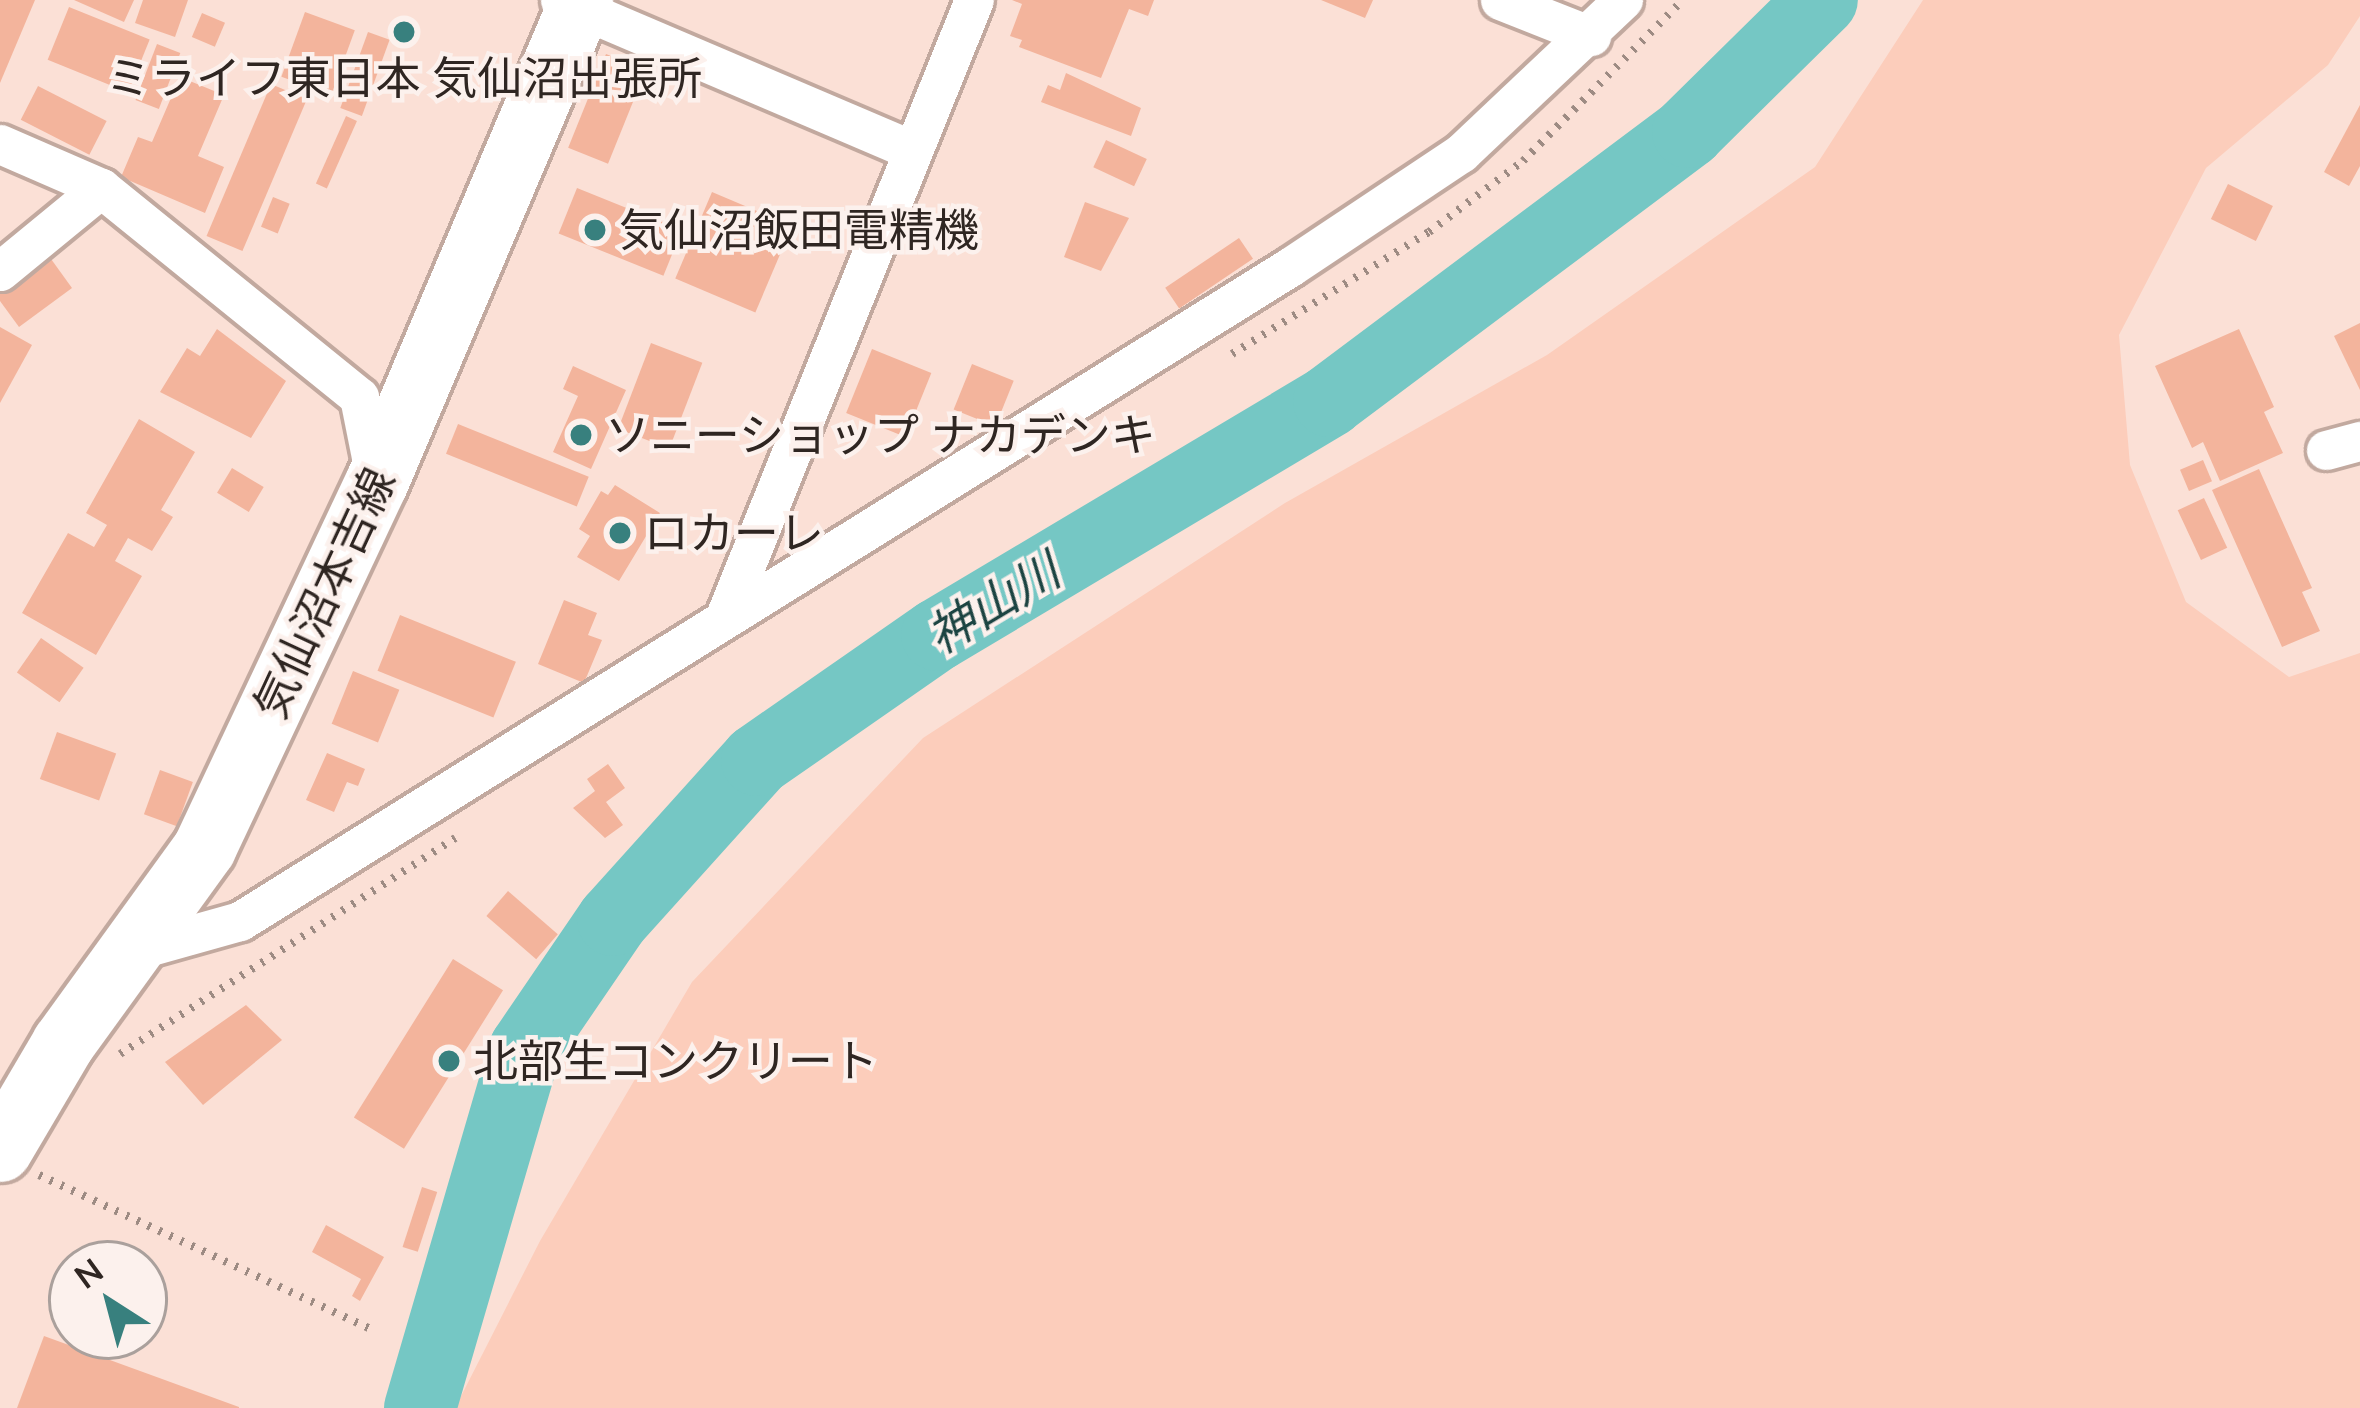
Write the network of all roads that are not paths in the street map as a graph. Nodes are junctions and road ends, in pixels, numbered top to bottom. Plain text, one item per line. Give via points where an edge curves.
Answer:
1 (974, 0) edge
2 (1500, 0) edge
3 (1623, 0) edge
4 (573, 2) edge
5 (1591, 36) junction
6 (0, 144) edge
7 (911, 150) junction
8 (101, 188) junction
9 (0, 271) edge
10 (376, 483) junction
11 (727, 614) junction
12 (133, 951) junction
13 (10, 1158) edge

1 - 7 street
2 - 5 street
3 - 5 street
4 - 7 street
4 - 10 main road, 気仙沼本吉線
5 - 11 street via 1462,153
6 - 8 street
7 - 11 street
8 - 9 street
8 - 10 street via 359,397
10 - 12 main road, 気仙沼本吉線 via 204,848
11 - 12 street via 240,921
12 - 13 main road, 気仙沼本吉線 via 63,1043

